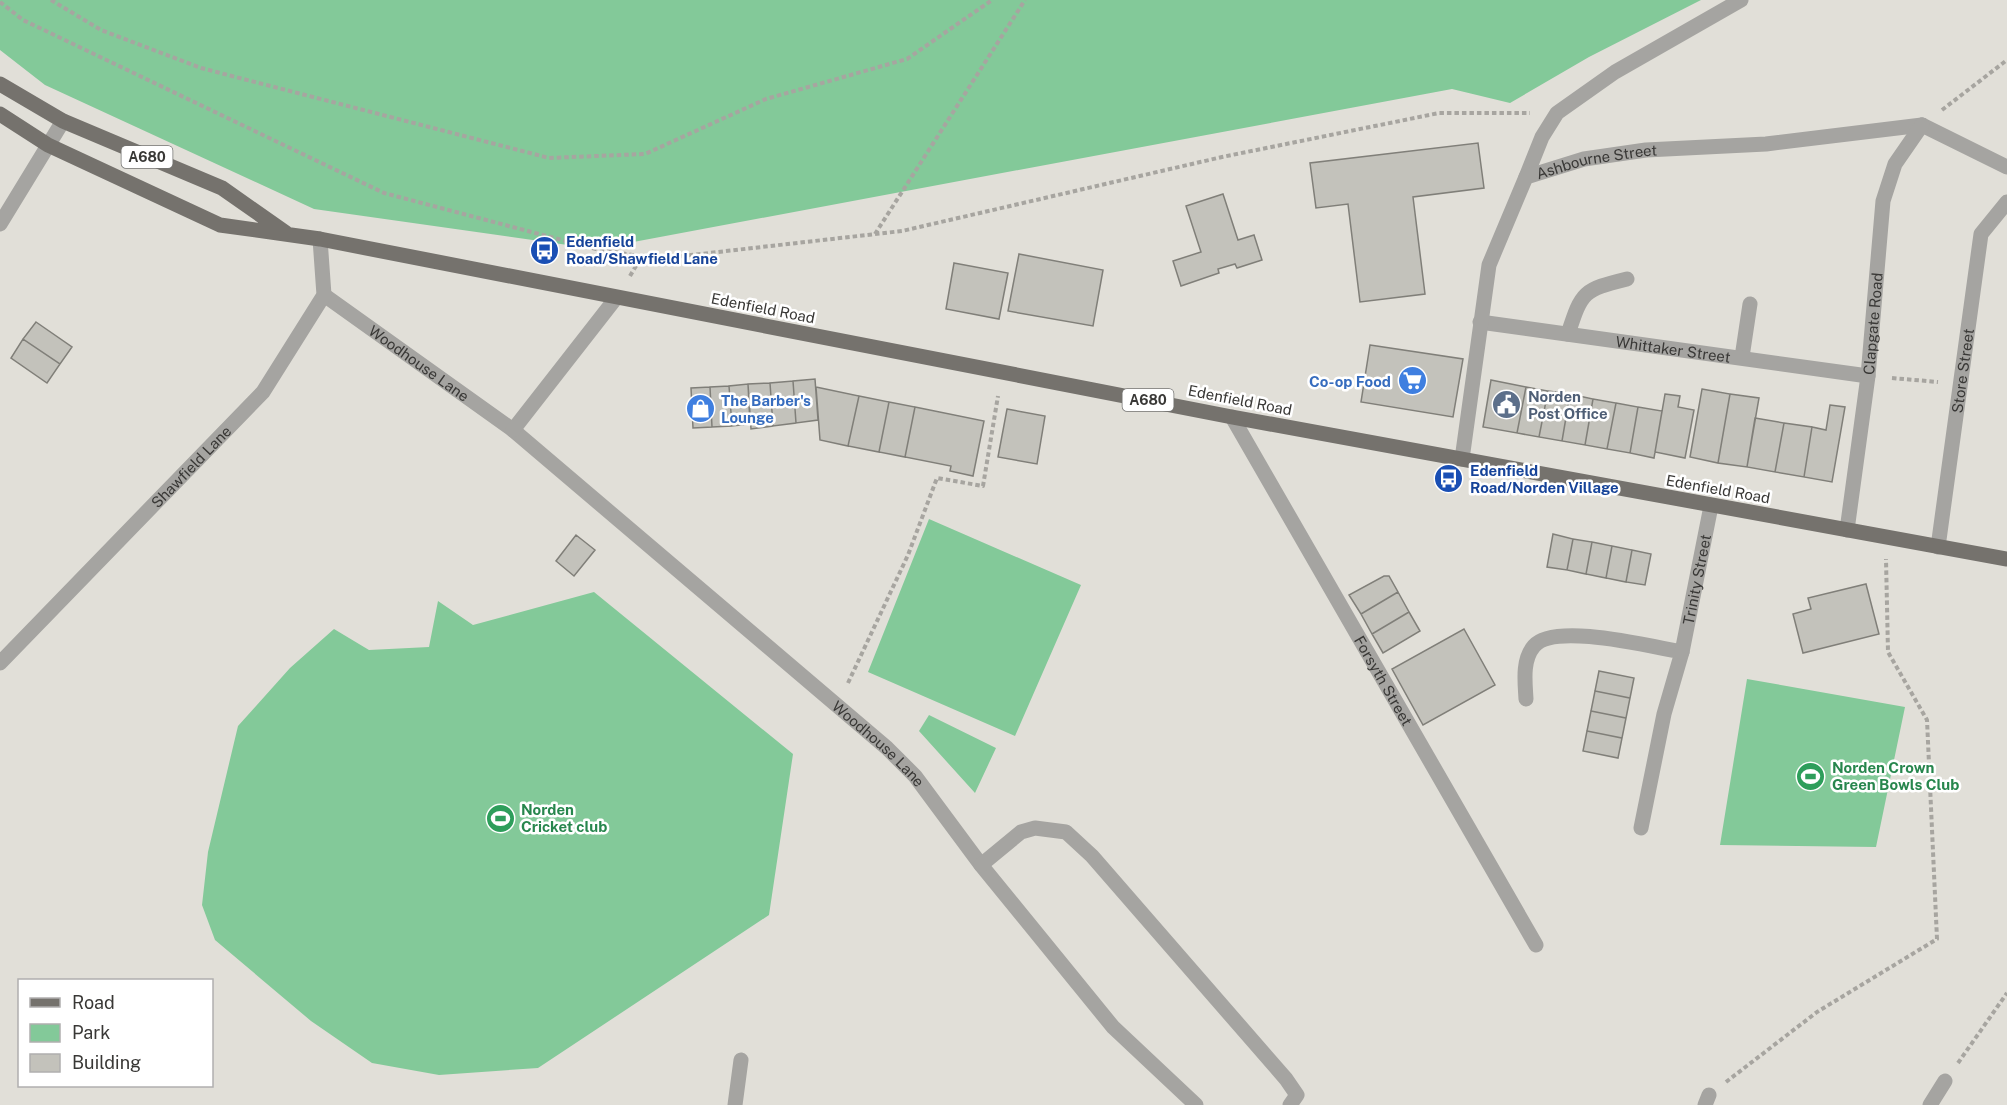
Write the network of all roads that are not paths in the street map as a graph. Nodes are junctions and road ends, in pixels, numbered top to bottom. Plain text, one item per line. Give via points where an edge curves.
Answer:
1 (1741, 0) edge
2 (0, 84) edge
3 (0, 114) edge
4 (63, 121) junction
5 (1922, 125) junction
6 (48, 145) junction
7 (2007, 168) edge
8 (1526, 177) junction
9 (2007, 202) edge
10 (0, 224) edge
11 (291, 236) junction
12 (320, 239) junction
13 (1626, 279) dead end
14 (324, 295) junction
15 (616, 298) junction
16 (1750, 304) dead end
17 (1480, 322) junction
18 (1568, 334) junction
19 (1742, 357) junction
20 (1868, 376) junction
21 (1232, 417) junction
22 (513, 430) junction
23 (1462, 459) junction
24 (1711, 506) junction
25 (1847, 531) junction
26 (1938, 547) junction
27 (2007, 558) edge
28 (1682, 652) junction
29 (0, 663) edge
30 (1526, 699) dead end
31 (1641, 828) dead end
32 (981, 865) junction
33 (1536, 945) dead end
34 (741, 1060) dead end
35 (1945, 1081) road end
36 (735, 1105) edge
37 (1196, 1105) edge
38 (1290, 1105) edge
39 (1930, 1105) edge

1 - 8 street via 1615,72 1557,113 1542,136
2 - 4 main road, Edenfield Road / A680
3 - 6 main road, Edenfield Road / A680
4 - 6 street
4 - 11 main road, Edenfield Road / A680 via 222,188
5 - 7 street
5 - 8 street, Ashbourne Street via 1766,144 1646,150 1584,159
5 - 20 street, Clapgate Road via 1895,164 1883,201
6 - 10 street
6 - 11 main road, Edenfield Road / A680 via 220,225
8 - 17 street, Ashbourne Street via 1489,265
9 - 26 street, Store Street via 1981,234
11 - 12 main road, Edenfield Road / A680
12 - 14 street
12 - 15 main road, Edenfield Road / A680
13 - 18 street via 1585,293
14 - 22 street, Woodhouse Lane
14 - 29 street, Shawfield Lane via 263,392
15 - 21 main road, Edenfield Road / A680
15 - 22 street
16 - 19 street
17 - 18 street, Whittaker Street
17 - 23 street, Ashbourne Street
18 - 19 street, Whittaker Street
19 - 20 street, Whittaker Street
20 - 25 street, Clapgate Road
21 - 23 main road, Edenfield Road / A680
21 - 33 street, Forsyth Street
22 - 32 street, Woodhouse Lane via 838,705 915,776
23 - 24 main road, Edenfield Road / A680
24 - 25 main road, Edenfield Road / A680
24 - 28 street, Trinity Street
25 - 26 main road, Edenfield Road / A680
26 - 27 main road, Edenfield Road / A680
28 - 30 street via 1555,634 1540,640 1529,654
28 - 31 street, Trinity Street via 1664,714
32 - 37 street, Woodhouse Lane via 1113,1027
32 - 38 street via 1021,832 1035,828 1066,832 1092,856 1286,1079 1297,1095
34 - 36 street
35 - 39 street

